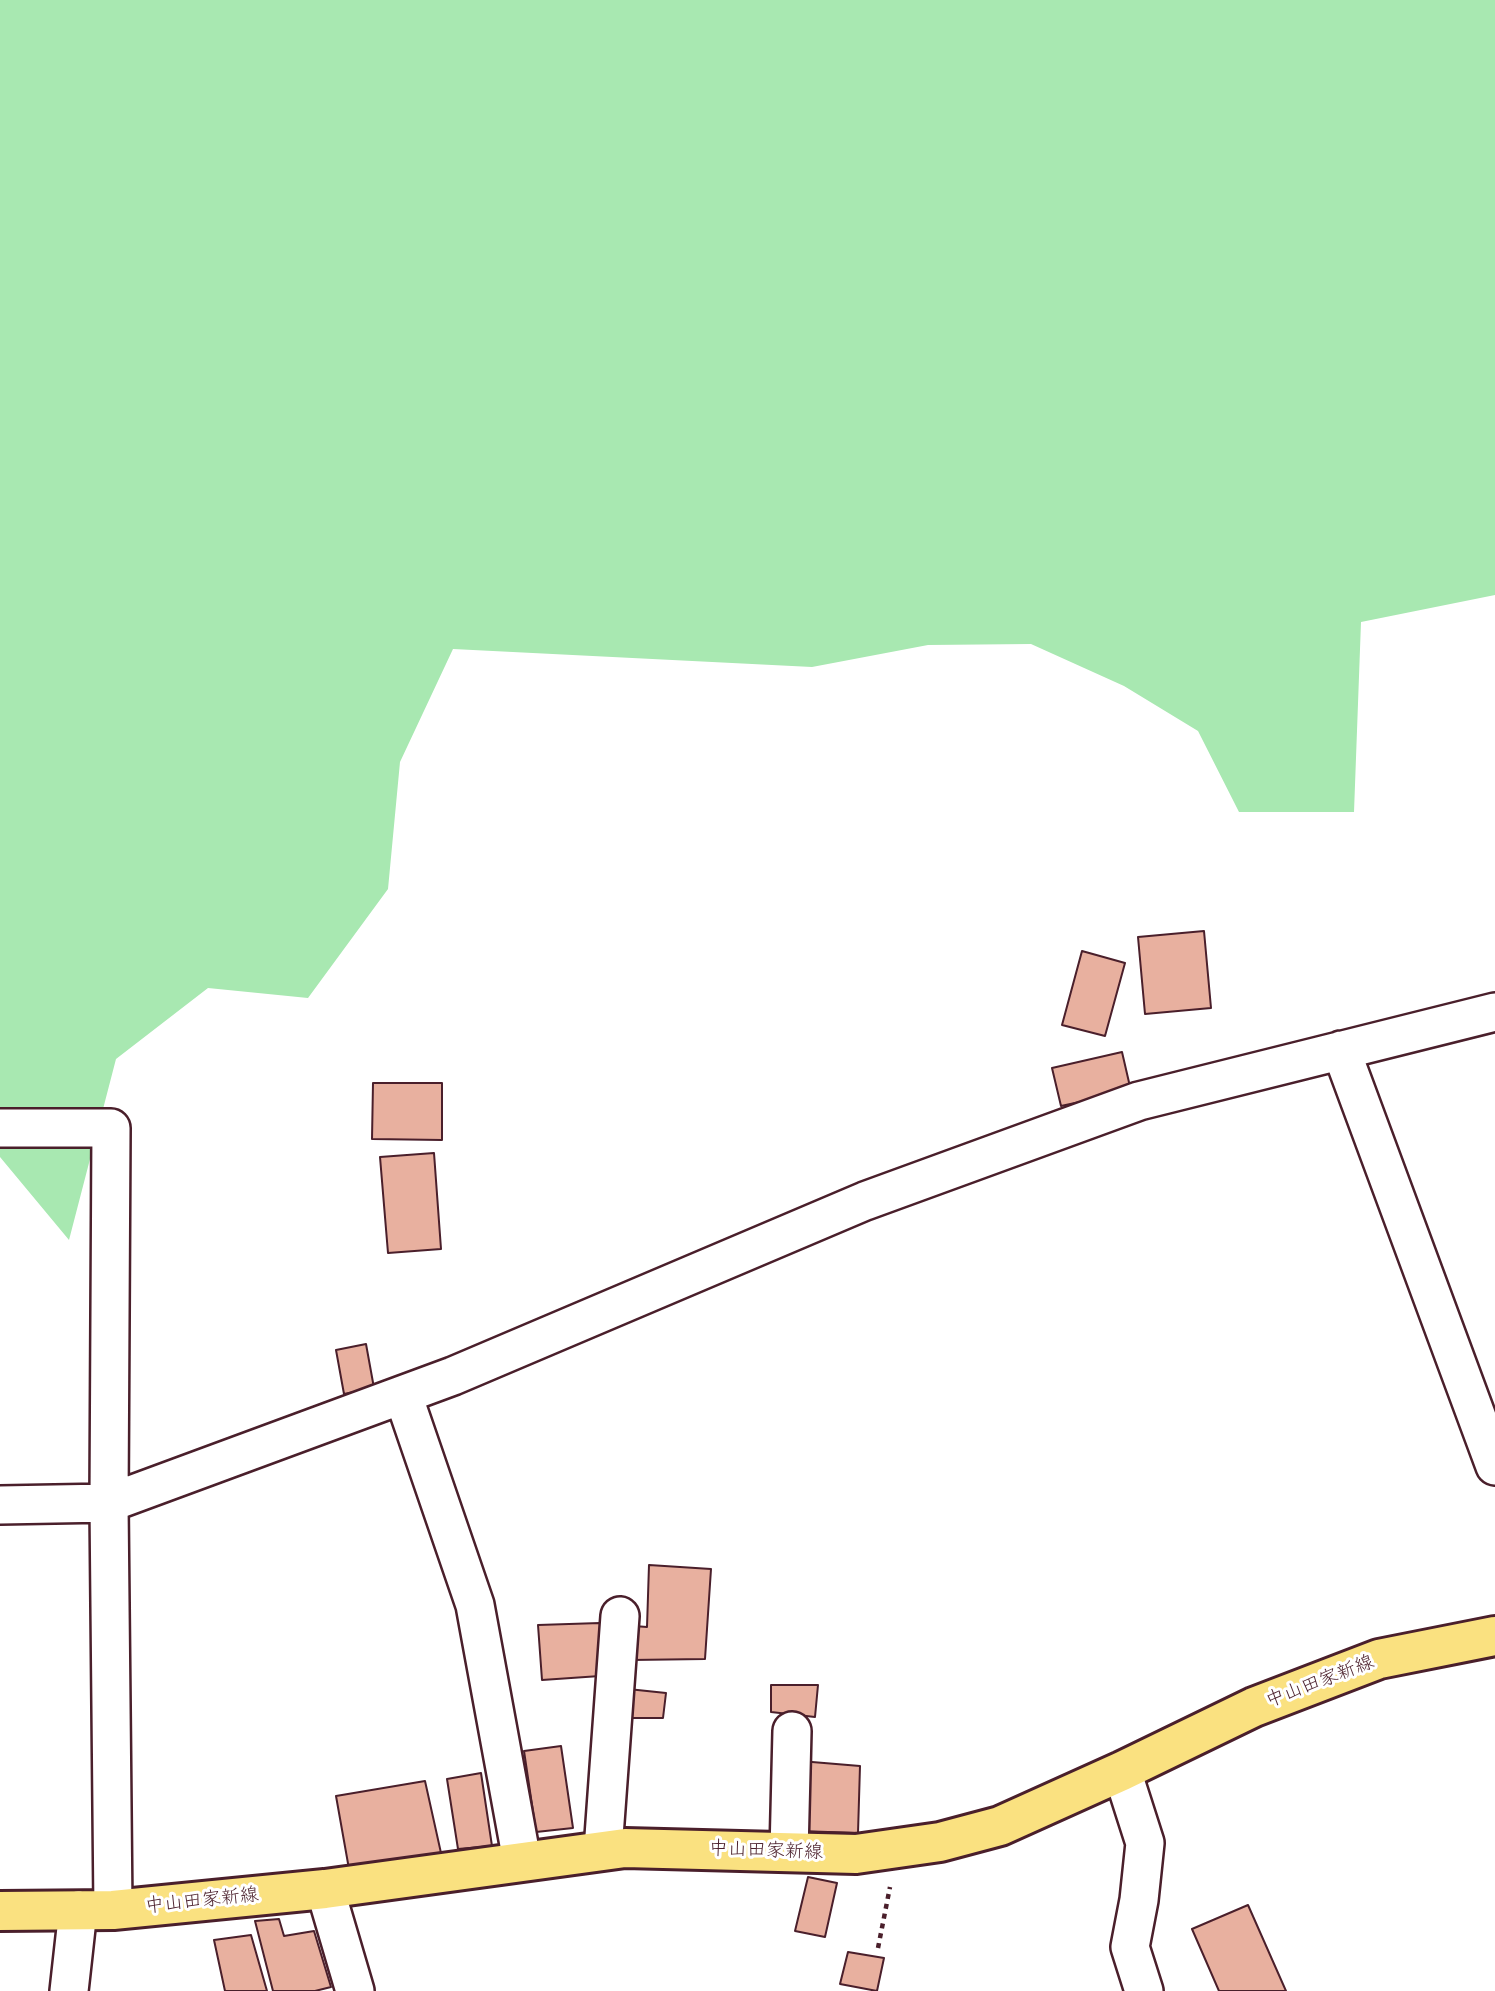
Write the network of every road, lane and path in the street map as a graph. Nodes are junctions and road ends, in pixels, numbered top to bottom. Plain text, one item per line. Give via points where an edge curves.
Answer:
1 (1495, 1012) edge
2 (1341, 1050) junction
3 (0, 1128) edge
4 (403, 1395) junction
5 (1495, 1465) edge
6 (110, 1503) junction
7 (0, 1505) edge
8 (620, 1616) dead end
9 (1495, 1636) edge
10 (792, 1731) dead end
11 (1122, 1771) junction
12 (897, 1849) junction
13 (603, 1850) junction
14 (789, 1852) junction
15 (522, 1861) junction
16 (325, 1889) junction
17 (96, 1910) junction
18 (0, 1911) edge
19 (878, 1948) dead end
20 (69, 1991) edge
21 (355, 1991) edge
22 (1143, 1991) edge

1 - 2 street
2 - 4 street via 1139,1101 865,1201
2 - 5 street
3 - 6 street via 111,1128
4 - 6 street
4 - 15 street via 475,1605
6 - 7 street
6 - 17 street
8 - 13 street
9 - 11 main road, 中山田家新線 via 1379,1658 1254,1707
10 - 14 street
11 - 12 main road, 中山田家新線 via 1000,1826
11 - 22 street via 1145,1843 1130,1947
12 - 14 main road, 中山田家新線 via 856,1854
12 - 19 path
13 - 14 main road, 中山田家新線
13 - 15 main road, 中山田家新線
15 - 16 main road, 中山田家新線
16 - 17 main road, 中山田家新線
16 - 21 street
17 - 18 main road, 中山田家新線
17 - 20 street

